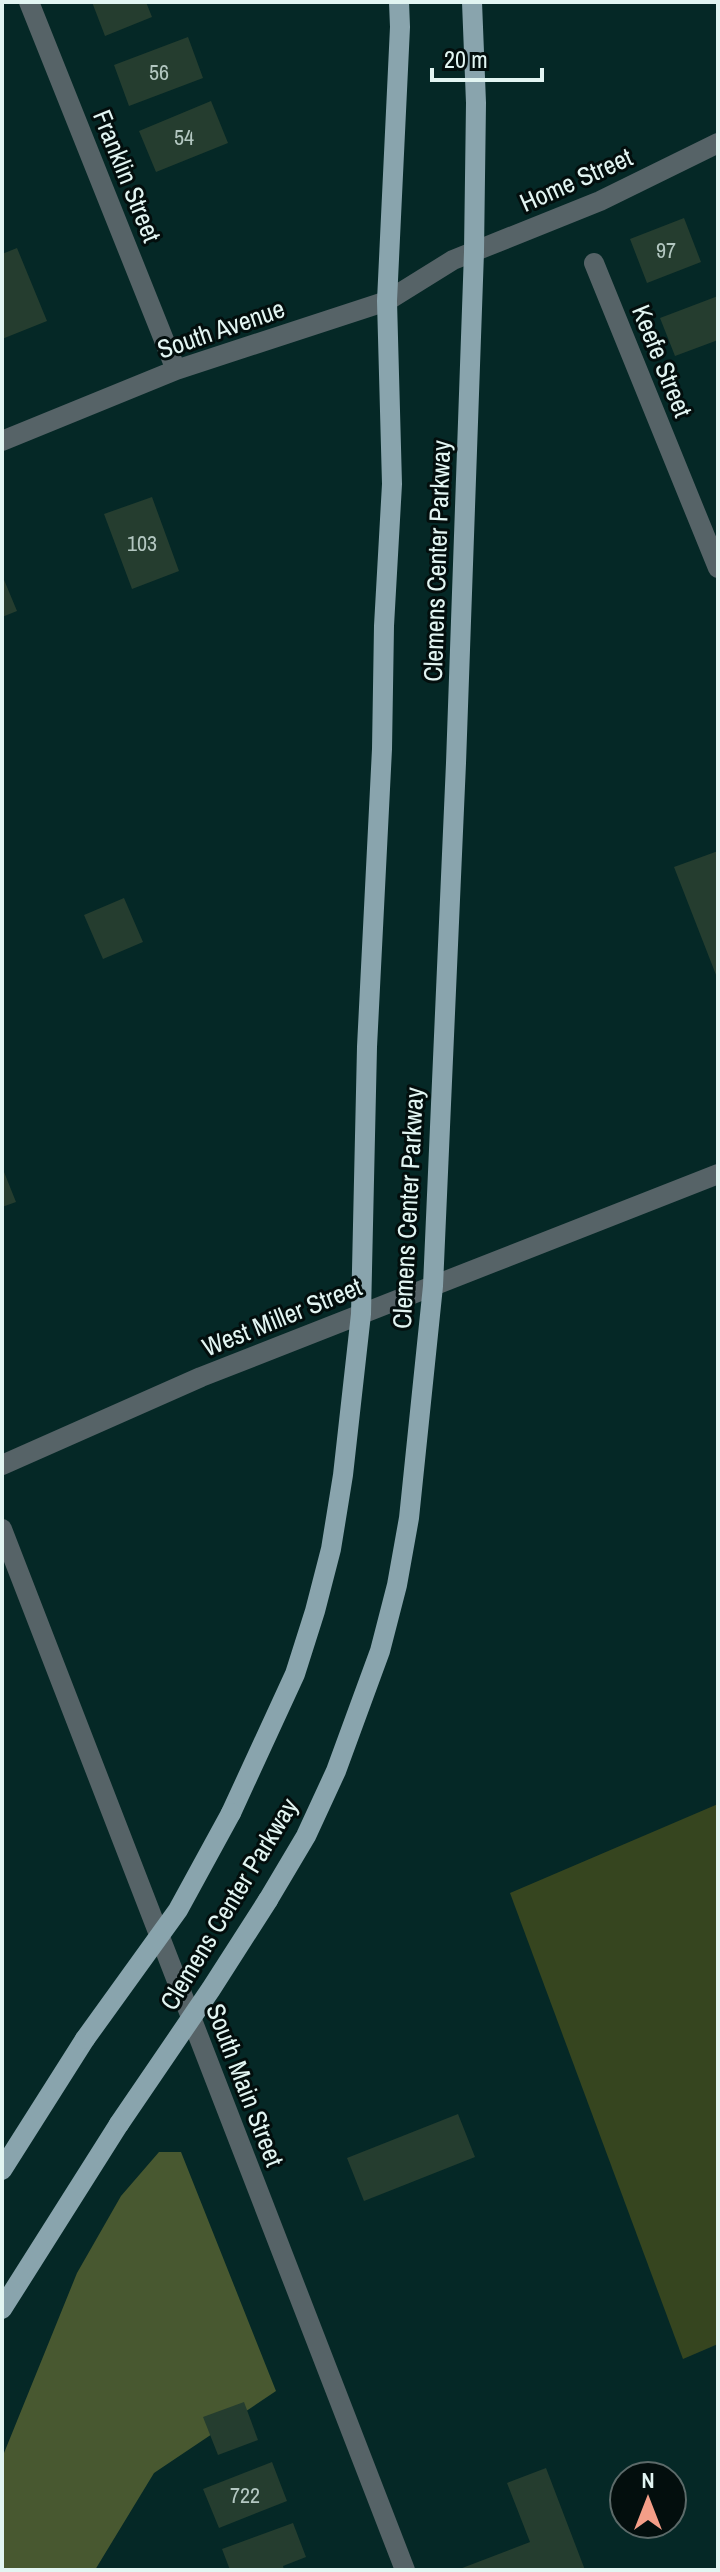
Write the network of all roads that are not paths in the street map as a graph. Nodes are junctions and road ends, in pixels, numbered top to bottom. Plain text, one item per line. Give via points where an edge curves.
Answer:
1 (29, 2) edge
2 (399, 2) edge
3 (472, 2) edge
4 (718, 143) edge
5 (474, 252) junction
6 (453, 260) joint
7 (594, 263) dead end
8 (387, 301) junction
9 (176, 370) junction
10 (2, 441) edge
11 (718, 568) edge
12 (718, 1174) edge
13 (433, 1286) junction
14 (361, 1314) junction
15 (2, 1465) edge
16 (2, 1529) edge
17 (2, 2170) edge
18 (2, 2309) edge
19 (405, 2570) edge

1 - 9 street, Franklin Street
2 - 8 main road, Clemens Center Parkway
3 - 5 main road, Clemens Center Parkway
4 - 5 street, Home Street via 600,201
5 - 6 street, Home Street
5 - 13 main road, Clemens Center Parkway
6 - 8 street, South Avenue
7 - 11 street, Keefe Street
8 - 9 street, South Avenue
8 - 14 main road, Clemens Center Parkway via 392,484
9 - 10 street, South Avenue
12 - 13 street, West Miller Street
13 - 14 street, West Miller Street
13 - 18 main road, Clemens Center Parkway, bridge via 397,1585 380,1651 336,1771 268,1900
14 - 15 street, West Miller Street
14 - 17 main road, Clemens Center Parkway, bridge via 331,1549 295,1674 231,1813 178,1910 85,2039
16 - 19 street, South Main Street

